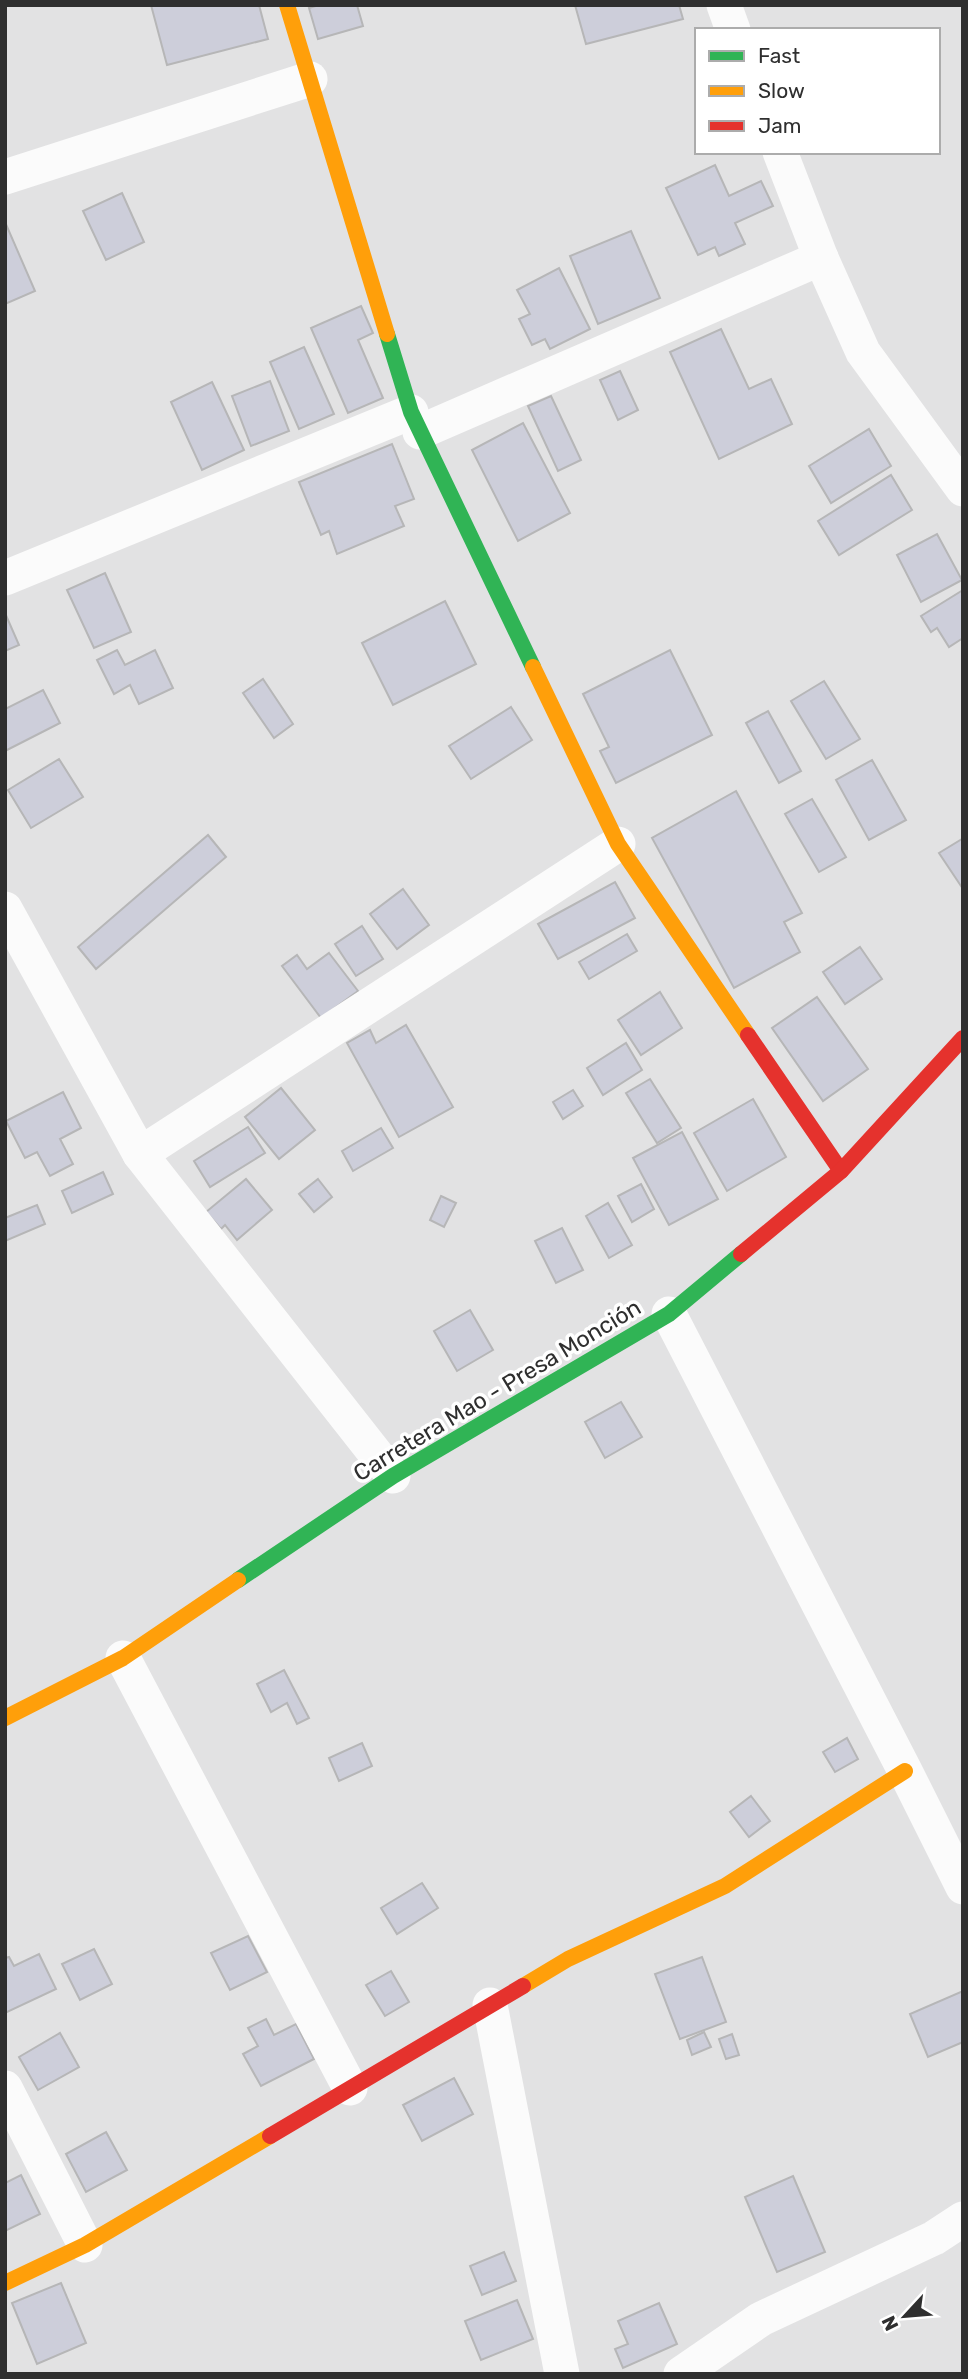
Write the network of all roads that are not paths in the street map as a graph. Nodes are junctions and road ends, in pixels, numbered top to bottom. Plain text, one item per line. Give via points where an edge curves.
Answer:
1 (287, 5) edge
2 (724, 5) edge
3 (732, 28) edge
4 (310, 79) junction
5 (781, 154) edge
6 (5, 177) edge
7 (821, 258) junction
8 (416, 422) junction
9 (963, 489) edge
10 (5, 578) edge
11 (618, 844) junction
12 (5, 909) edge
13 (963, 1038) edge
14 (140, 1154) junction
15 (841, 1171) junction
16 (669, 1314) junction
17 (393, 1476) junction
18 (123, 1658) junction
19 (5, 1718) edge
20 (905, 1770) junction
21 (963, 1887) edge
22 (490, 2005) junction
23 (5, 2088) edge
24 (350, 2088) junction
25 (963, 2219) edge
26 (85, 2245) junction
27 (5, 2283) edge
28 (553, 2370) edge
29 (681, 2374) edge

1 - 4 street
2 - 3 street
4 - 6 street
4 - 8 street
5 - 7 street
7 - 8 street
7 - 9 street via 863,352
8 - 10 street
8 - 11 street
11 - 14 street
11 - 15 street
12 - 14 street
13 - 15 street, Carretera Mao - Presa Monción
14 - 17 street
15 - 16 street, Carretera Mao - Presa Monción
16 - 17 street, Carretera Mao - Presa Monción
16 - 20 street
17 - 18 street, Carretera Mao - Presa Monción
18 - 19 street, Carretera Mao - Presa Monción
18 - 24 street
20 - 21 street
20 - 22 street via 725,1886 568,1959
22 - 24 street
22 - 28 street
23 - 26 street
24 - 26 street
25 - 29 street via 934,2238 761,2319
26 - 27 street

